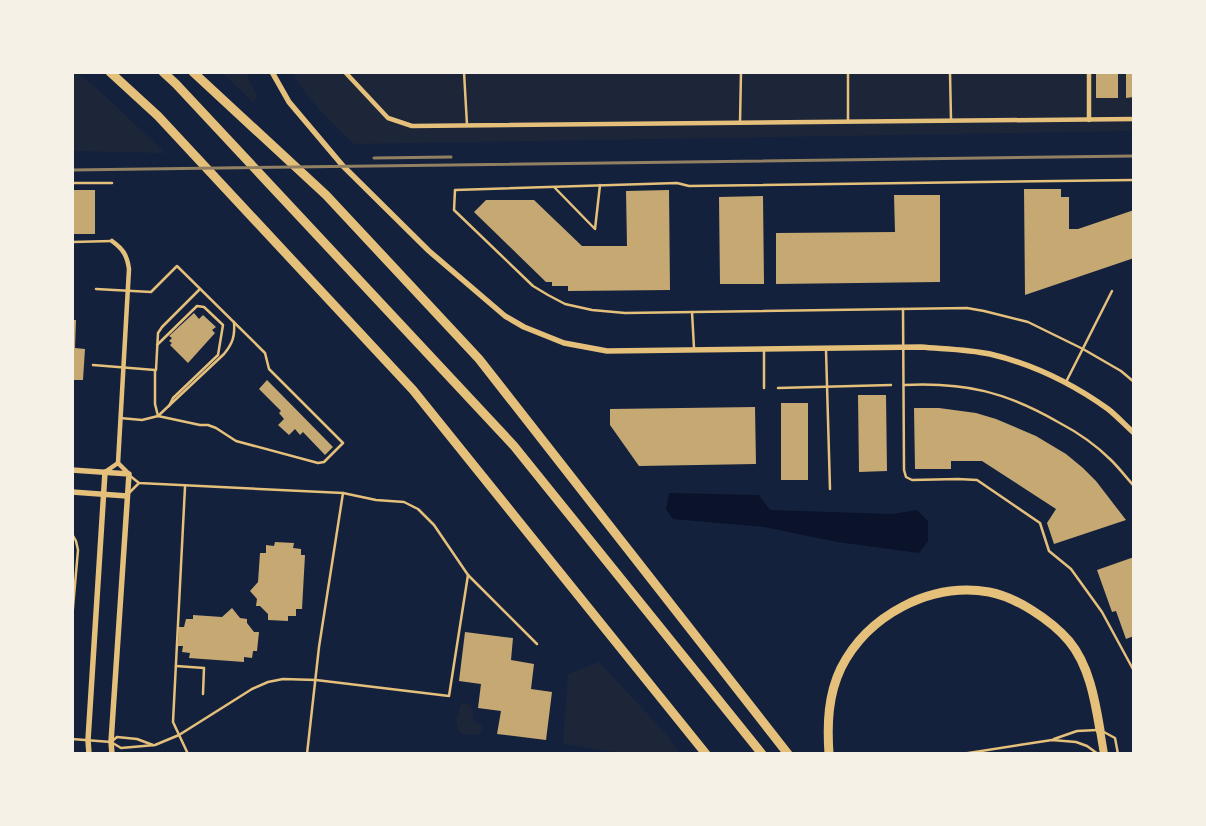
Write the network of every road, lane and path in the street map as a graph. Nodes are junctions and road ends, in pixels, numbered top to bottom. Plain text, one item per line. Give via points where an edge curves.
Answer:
1 (110, 72) edge
2 (163, 72) edge
3 (192, 72) edge
4 (272, 72) edge
5 (345, 72) edge
6 (464, 72) edge
7 (741, 72) edge
8 (848, 72) edge
9 (950, 72) edge
10 (1089, 72) edge
11 (1134, 119) edge
12 (1089, 120) junction
13 (951, 121) junction
14 (848, 122) junction
15 (740, 123) junction
16 (467, 125) junction
17 (1134, 180) edge
18 (72, 183) edge
19 (112, 183) dead end
20 (600, 185) junction
21 (554, 187) junction
22 (112, 241) joint
23 (72, 242) edge
24 (200, 288) junction
25 (96, 289) dead end
26 (128, 289) junction
27 (1112, 291) dead end
28 (903, 309) junction
29 (692, 312) junction
30 (234, 322) junction
31 (157, 345) junction
32 (903, 347) junction
33 (826, 348) junction
34 (764, 349) junction
35 (1083, 349) junction
36 (694, 350) junction
37 (93, 365) dead end
38 (123, 368) junction
39 (156, 370) junction
40 (1066, 382) junction
41 (1134, 382) edge
42 (890, 385) dead end
43 (904, 385) junction
44 (827, 387) junction
45 (764, 388) dead end
46 (778, 388) dead end
47 (169, 406) junction
48 (158, 416) junction
49 (120, 418) junction
50 (1134, 433) edge
51 (118, 463) junction
52 (72, 470) edge
53 (105, 472) junction
54 (129, 474) junction
55 (139, 483) junction
56 (1134, 486) edge
57 (185, 487) junction
58 (830, 489) dead end
59 (72, 492) edge
60 (343, 492) junction
61 (104, 495) junction
62 (127, 496) junction
63 (72, 534) edge
64 (468, 575) junction
65 (72, 619) edge
66 (537, 644) dead end
67 (176, 666) junction
68 (1134, 670) edge
69 (316, 680) junction
70 (203, 694) dead end
71 (1100, 730) junction
72 (179, 735) junction
73 (72, 739) edge
74 (88, 740) junction
75 (1052, 740) junction
76 (111, 742) junction
77 (155, 745) junction
78 (89, 754) edge
79 (112, 754) edge
80 (188, 754) edge
81 (307, 754) edge
82 (706, 754) edge
83 (762, 754) edge
84 (788, 754) edge
85 (829, 754) edge
86 (962, 754) edge
87 (1098, 754) edge
88 (1104, 754) edge
89 (1118, 754) edge

1 - 82 highway via 158,116 413,390
2 - 83 highway via 514,446
3 - 84 highway via 326,195 479,358
4 - 36 street via 288,102 343,166 429,251 505,316 564,343 607,351
5 - 16 street via 388,118 412,126
6 - 16 lane
7 - 15 lane
8 - 14 lane
9 - 13 lane
10 - 12 street
11 - 12 street
12 - 13 street
13 - 14 street
14 - 15 street
15 - 16 street
17 - 20 lane
18 - 19 lane
20 - 21 lane
20 - 21 lane via 595,229
21 - 29 lane via 455,190 454,210 534,286 565,304 625,313
22 - 23 lane
22 - 26 street via 127,256
24 - 26 lane via 177,266 151,292
24 - 30 lane
24 - 31 lane via 162,326
25 - 26 lane
26 - 38 street
27 - 35 lane
28 - 29 lane
28 - 32 lane
28 - 35 lane via 967,308 984,311 1028,322
29 - 36 lane
30 - 47 lane via 232,344
30 - 48 lane via 265,353 269,369 343,443 324,462 318,463 236,441 208,425
31 - 39 lane
31 - 47 lane via 197,306 204,306 223,325 218,355 173,398
32 - 33 street
32 - 40 street via 991,355 1043,371
32 - 43 lane
33 - 34 street
33 - 44 lane
34 - 36 street
34 - 45 lane
35 - 40 lane
35 - 41 lane
37 - 38 lane
38 - 39 lane
38 - 49 street
39 - 48 lane
40 - 50 street via 1109,410
42 - 44 lane
43 - 56 lane via 962,386 998,393 1037,410 1075,431 1110,459
43 - 68 lane via 906,476 912,480 977,480 1040,523 1049,551 1070,569 1102,612
44 - 46 lane
44 - 58 lane
47 - 48 lane
48 - 49 lane via 142,420
49 - 51 street
51 - 53 street
51 - 54 street
52 - 53 street
53 - 54 street
53 - 61 street
54 - 55 lane
54 - 62 street
55 - 57 lane
55 - 62 lane
57 - 60 lane
57 - 67 lane
59 - 61 street
60 - 64 lane via 376,500 404,502 418,509 434,525
60 - 69 lane
61 - 62 street
61 - 74 street
62 - 76 street
63 - 65 lane via 78,550
64 - 66 lane
64 - 69 lane via 449,696
67 - 70 lane via 204,668
67 - 72 lane via 173,722
69 - 72 lane via 268,682
69 - 81 lane
71 - 75 lane via 1077,732
71 - 85 highway via 1093,692 1083,666 1070,642 1053,625 1033,610 991,592 948,592 929,595 895,610 865,634 833,688 828,722
71 - 88 main road
71 - 89 lane via 1115,738
72 - 77 lane
72 - 80 lane
73 - 74 lane
74 - 76 lane
74 - 78 street
75 - 86 lane
75 - 87 lane via 1076,742
76 - 77 lane via 121,748
76 - 77 lane via 117,737
76 - 79 street

